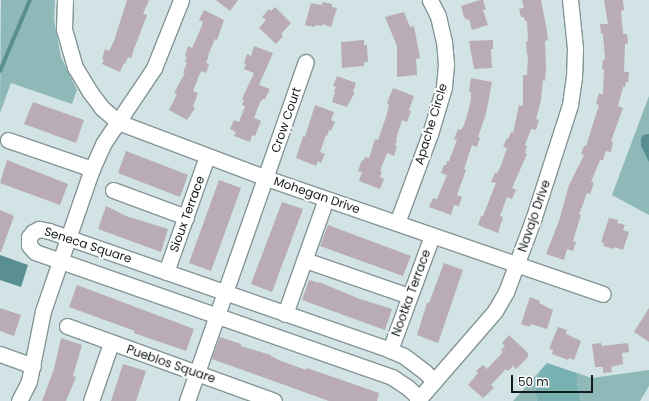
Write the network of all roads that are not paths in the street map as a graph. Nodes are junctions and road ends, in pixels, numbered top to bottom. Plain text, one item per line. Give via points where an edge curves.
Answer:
1 (65, 0) edge
2 (181, 0) edge
3 (430, 0) edge
4 (570, 0) edge
5 (306, 62) dead end
6 (118, 122) junction
7 (8, 140) dead end
8 (207, 156) junction
9 (92, 169) junction
10 (266, 178) junction
11 (113, 190) dead end
12 (326, 199) junction
13 (186, 217) junction
14 (397, 223) junction
15 (432, 236) junction
16 (68, 237) junction
17 (305, 260) junction
18 (59, 261) junction
19 (516, 265) junction
20 (166, 272) junction
21 (225, 294) junction
22 (603, 294) dead end
23 (409, 296) junction
24 (285, 314) junction
25 (217, 316) junction
26 (67, 326) dead end
27 (111, 343) junction
28 (390, 350) junction
29 (0, 354) edge
30 (33, 366) junction
31 (197, 372) junction
32 (434, 381) junction
33 (418, 400) edge
34 (18, 401) edge
35 (91, 401) edge
36 (187, 401) edge
37 (274, 401) edge

1 - 6 street via 64,29 75,67 102,108
2 - 6 street via 154,68
3 - 14 street, Apache Circle via 438,16 444,42 444,87 430,134
4 - 19 street, Navajo Drive via 575,48 570,106
5 - 10 street, Crow Court
6 - 8 street, Mohegan Drive
6 - 9 street via 103,144
7 - 9 street
8 - 10 street, Mohegan Drive
8 - 13 street, Sioux Terrace
9 - 16 street
10 - 12 street, Mohegan Drive
10 - 21 street, Crow Court
11 - 13 street
12 - 14 street, Mohegan Drive
12 - 17 street
13 - 20 street, Sioux Terrace
14 - 15 street, Mohegan Drive
15 - 19 street, Mohegan Drive
15 - 23 street, Nootka Terrace
16 - 18 street
16 - 18 street, Seneca Square via 39,229 29,237 29,245 35,252
16 - 20 street, Seneca Square
17 - 23 street
17 - 24 street
18 - 25 street, Seneca Square
18 - 30 street via 38,327
19 - 22 street, Mohegan Drive
19 - 32 street, Navajo Drive via 506,292 495,311
20 - 21 street, Seneca Square
21 - 24 street, Seneca Square
21 - 25 street, Crow Court
23 - 28 street, Nootka Terrace
24 - 28 street, Seneca Square
25 - 31 street, Crow Court
25 - 33 street, Seneca Square via 392,377 407,387
26 - 27 street, Pueblos Square
27 - 31 street, Pueblos Square
27 - 35 street
28 - 32 street, Seneca Square via 404,356
29 - 30 street
30 - 34 street via 29,381
31 - 36 street, Crow Court
31 - 37 street, Pueblos Square
32 - 33 street, Navajo Drive

